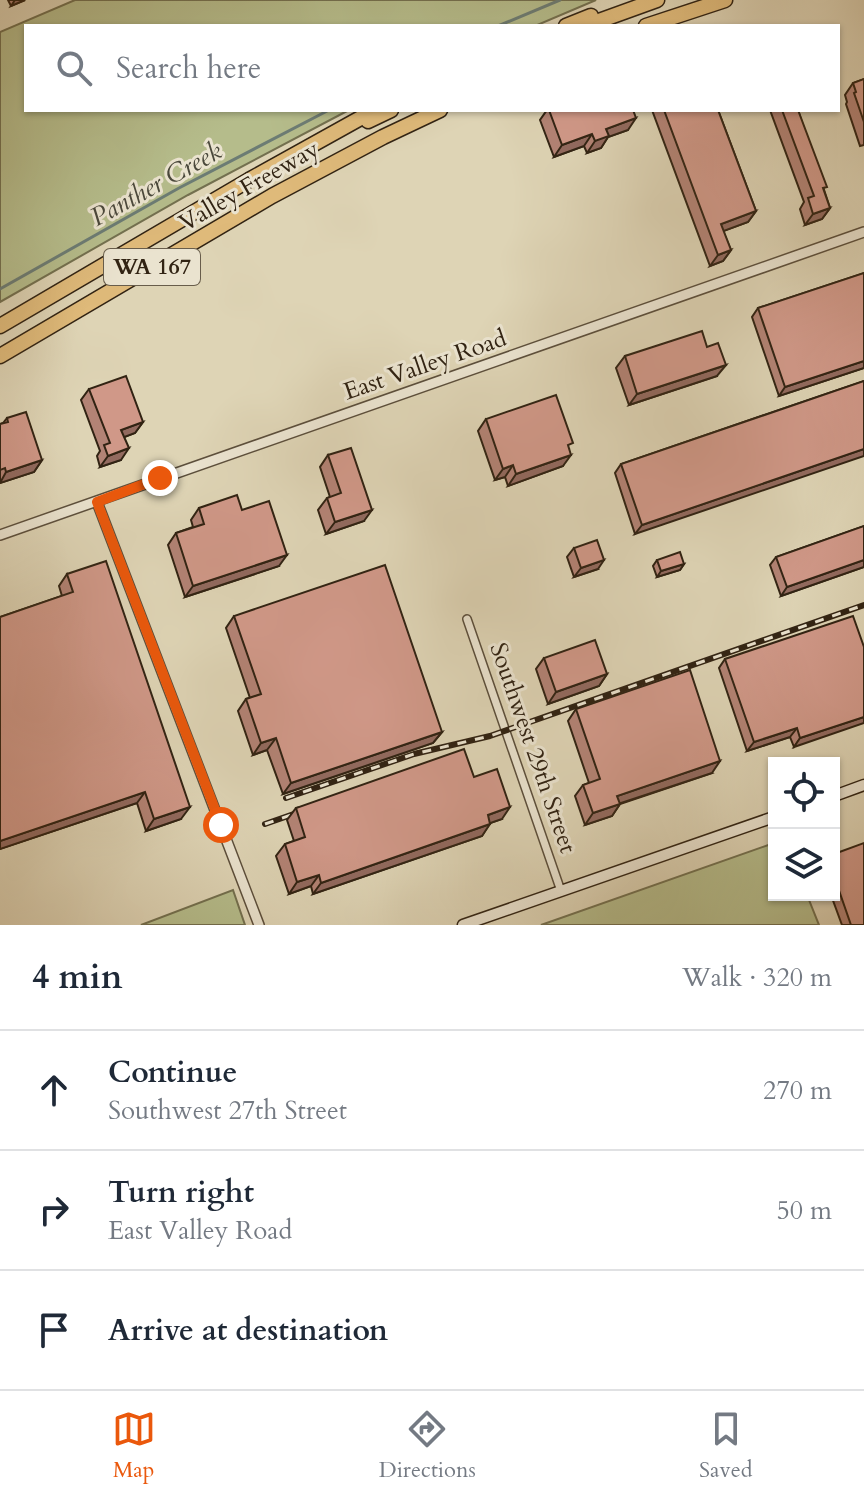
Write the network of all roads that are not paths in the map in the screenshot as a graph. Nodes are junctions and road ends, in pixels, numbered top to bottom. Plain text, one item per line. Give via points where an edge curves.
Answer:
1 (636, 0) edge
2 (657, 0) edge
3 (725, 0) edge
4 (571, 24) edge
5 (591, 24) edge
6 (652, 24) edge
7 (371, 112) edge
8 (387, 112) edge
9 (436, 112) edge
10 (334, 134) junction
11 (864, 232) edge
12 (0, 326) edge
13 (0, 356) edge
14 (97, 502) junction
15 (0, 535) edge
16 (467, 619) dead end
17 (864, 785) edge
18 (840, 794) edge
19 (768, 819) edge
20 (561, 891) junction
21 (259, 925) edge
22 (463, 925) edge

1 - 4 highway
2 - 5 highway
3 - 6 highway
7 - 10 highway, Valley Freeway / WA 167
8 - 10 highway
9 - 13 highway, Valley Freeway / WA 167 via 272,196
10 - 12 highway, Valley Freeway / WA 167
11 - 14 street, East Valley Road
14 - 15 street, East Valley Road
14 - 21 street
16 - 20 street, Southwest 29th Street
17 - 18 main road
19 - 20 main road
20 - 22 main road

